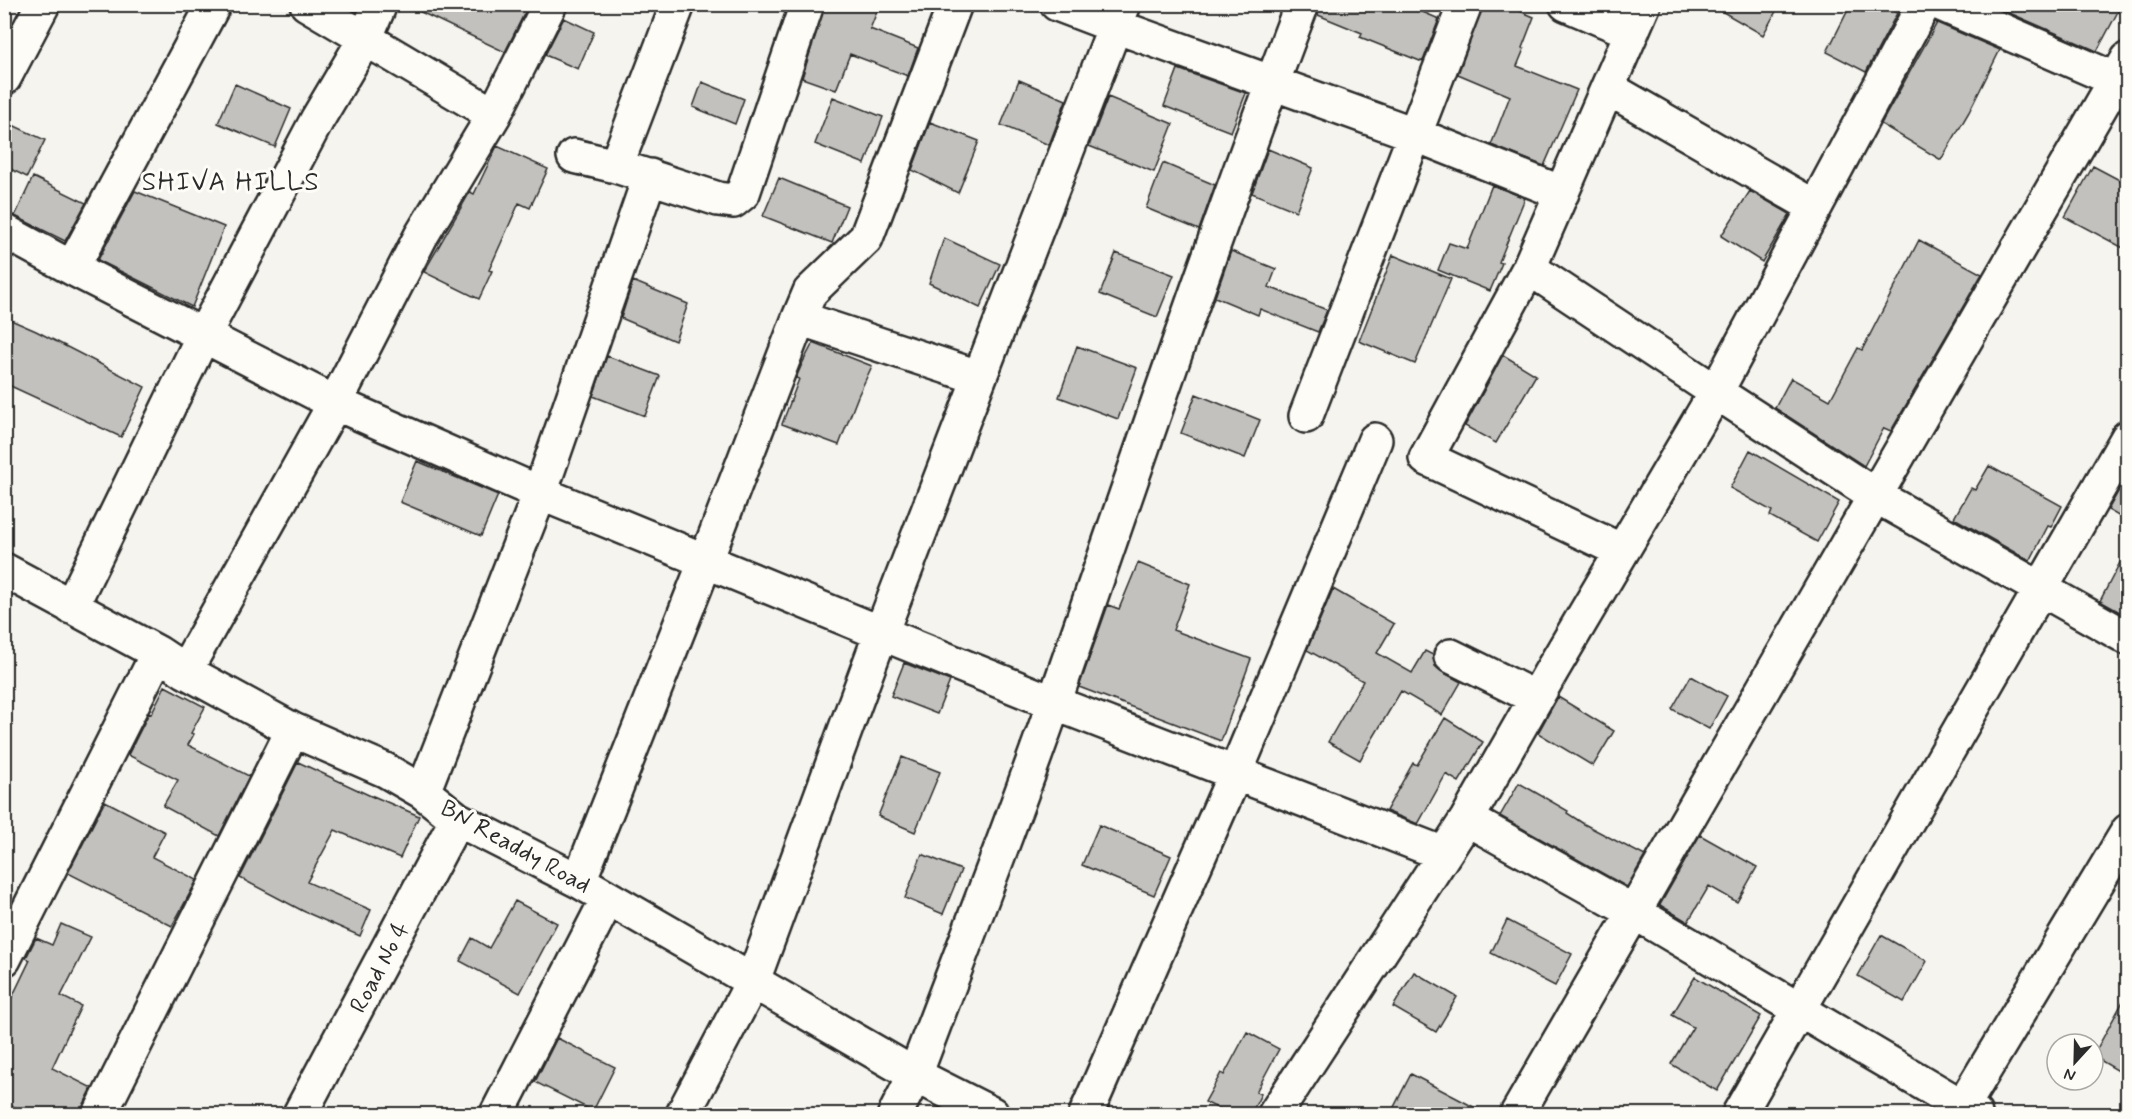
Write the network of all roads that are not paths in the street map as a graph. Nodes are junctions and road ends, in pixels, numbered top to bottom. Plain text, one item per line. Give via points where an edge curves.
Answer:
1 (43, 4) edge
2 (214, 4) edge
3 (306, 4) edge
4 (380, 4) edge
5 (550, 4) edge
6 (678, 4) edge
7 (807, 4) edge
8 (955, 4) edge
9 (1057, 4) edge
10 (1302, 4) edge
11 (1465, 4) edge
12 (1566, 4) edge
13 (1924, 4) edge
14 (1941, 4) edge
15 (1119, 15) edge
16 (1638, 18) edge
17 (365, 39) junction
18 (2123, 75) edge
19 (4, 78) edge
20 (1272, 83) junction
21 (1608, 88) junction
22 (494, 115) junction
23 (1414, 134) junction
24 (574, 156) dead end
25 (616, 166) junction
26 (650, 176) junction
27 (1562, 193) junction
28 (1815, 207) junction
29 (4, 231) edge
30 (72, 268) junction
31 (1529, 268) junction
32 (799, 318) junction
33 (202, 336) junction
34 (978, 377) junction
35 (1716, 392) junction
36 (335, 403) junction
37 (1306, 416) dead end
38 (2127, 437) edge
39 (1374, 440) dead end
40 (540, 493) junction
41 (1876, 496) junction
42 (1622, 551) junction
43 (706, 560) junction
44 (4, 570) edge
45 (2041, 588) junction
46 (71, 607) junction
47 (881, 633) junction
48 (2127, 638) edge
49 (158, 653) junction
50 (1451, 657) dead end
51 (185, 671) junction
52 (1536, 698) junction
53 (1054, 703) junction
54 (293, 730) junction
55 (1235, 774) junction
56 (423, 792) junction
57 (457, 819) junction
58 (1467, 819) junction
59 (2127, 831) edge
60 (1444, 854) junction
61 (579, 881) junction
62 (608, 898) junction
63 (1634, 912) junction
64 (4, 959) edge
65 (752, 983) junction
66 (1798, 1011) junction
67 (915, 1075) junction
68 (1965, 1112) edge
69 (100, 1114) edge
70 (300, 1114) edge
71 (497, 1114) edge
72 (682, 1114) edge
73 (895, 1114) edge
74 (992, 1114) edge
75 (1086, 1114) edge
76 (1275, 1114) edge
77 (1517, 1114) edge
78 (1739, 1114) edge

1 - 19 street
2 - 30 street
3 - 17 street
4 - 17 street
5 - 22 street
6 - 25 street
7 - 26 street via 743,193 733,201 718,199
8 - 32 street via 866,238 810,292
9 - 15 street
10 - 20 street
11 - 23 street
12 - 16 street
13 - 28 street
14 - 18 street
15 - 20 street
15 - 34 street
16 - 21 street
17 - 22 street
17 - 33 street via 317,120
18 - 41 street
20 - 23 street
20 - 53 street
21 - 27 street
21 - 28 street
22 - 36 street via 421,236
23 - 27 street
23 - 37 street
24 - 25 street
25 - 26 street
26 - 40 street
27 - 31 street
28 - 35 street
29 - 30 street
30 - 33 street
31 - 35 street
31 - 42 street via 1426,458
32 - 34 street
32 - 43 street
33 - 36 street
33 - 46 street
34 - 47 street
35 - 41 street
35 - 42 street
36 - 40 street
36 - 51 street
38 - 45 street
39 - 55 street
40 - 43 street
40 - 56 street
41 - 45 street
41 - 63 street
42 - 52 street
43 - 47 street
43 - 61 street
44 - 46 street, BN Readdy Road
45 - 48 street
45 - 66 street
46 - 49 street, BN Readdy Road
47 - 53 street
47 - 65 street
49 - 51 street, BN Readdy Road
49 - 64 street
50 - 52 street
51 - 54 street, BN Readdy Road
52 - 58 street
53 - 55 street
53 - 67 street
54 - 56 street, BN Readdy Road via 385,770
54 - 69 street
55 - 60 street
55 - 75 street
56 - 57 street, BN Readdy Road
57 - 61 street, BN Readdy Road
57 - 70 street, Road No 4
58 - 60 street
58 - 63 street
59 - 68 street
60 - 76 street
61 - 62 street, BN Readdy Road
62 - 65 street, BN Readdy Road
62 - 71 street
63 - 66 street
63 - 77 street
65 - 67 street, BN Readdy Road
65 - 72 street
66 - 68 street
66 - 78 street
67 - 73 street
67 - 74 street, BN Readdy Road

